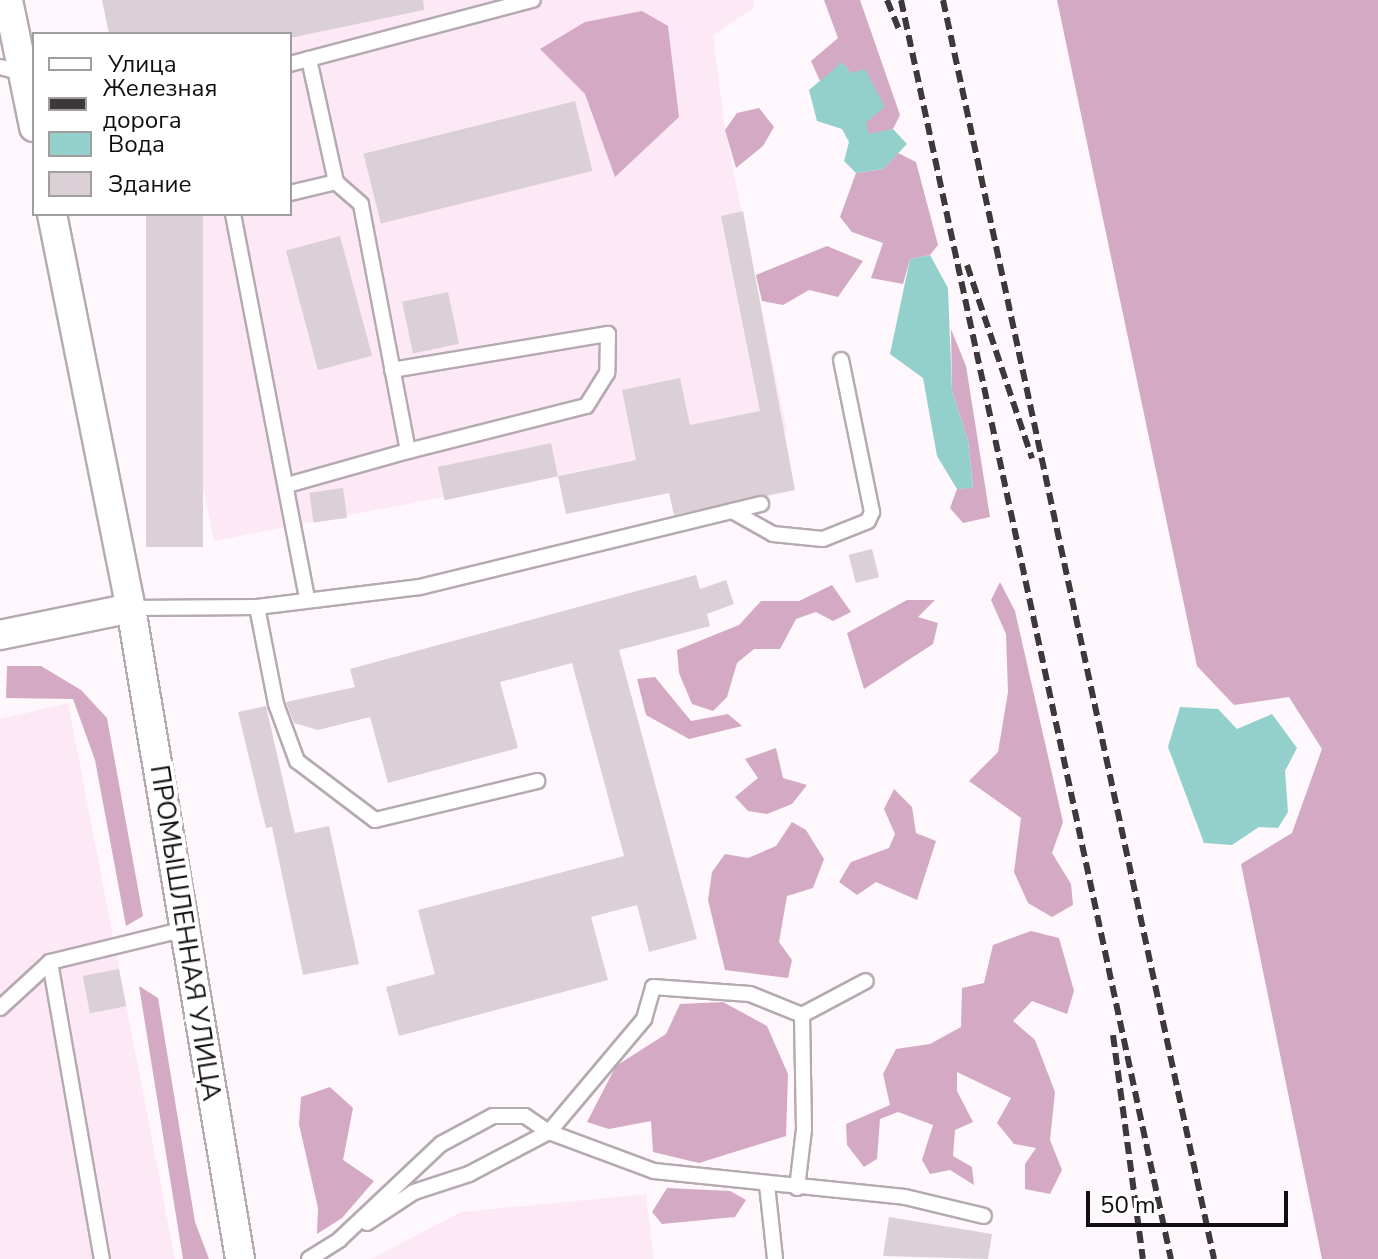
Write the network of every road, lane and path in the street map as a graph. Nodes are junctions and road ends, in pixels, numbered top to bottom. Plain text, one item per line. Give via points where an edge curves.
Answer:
1 (8, 0) edge
2 (533, 0) edge
3 (309, 59) junction
4 (292, 63) edge
5 (12, 70) edge
6 (32, 122) edge
7 (336, 182) junction
8 (292, 193) edge
9 (52, 216) edge
10 (233, 216) edge
11 (841, 360) dead end
12 (392, 370) junction
13 (408, 451) junction
14 (287, 485) junction
15 (761, 504) dead end
16 (732, 511) junction
17 (307, 599) junction
18 (257, 607) junction
19 (131, 608) junction
20 (0, 635) edge
21 (537, 781) dead end
22 (185, 929) junction
23 (50, 962) junction
24 (866, 981) dead end
25 (0, 1008) edge
26 (802, 1015) junction
27 (549, 1132) junction
28 (767, 1185) junction
29 (797, 1188) junction
30 (984, 1216) dead end
31 (339, 1240) junction
32 (102, 1259) edge
33 (240, 1259) edge
34 (309, 1259) edge
35 (775, 1259) edge

1 - 5 street
2 - 3 lane
3 - 4 lane
3 - 7 lane
5 - 6 street
7 - 8 lane
7 - 12 lane via 361,204
9 - 19 street, ПРОМЫШЛЕННАЯ УЛИЦА
10 - 14 lane
11 - 16 lane via 872,512 868,521 823,539 773,534
12 - 13 lane
12 - 13 lane via 608,334 607,373 586,406
13 - 14 lane
14 - 17 lane
15 - 16 lane
16 - 17 lane via 420,587
17 - 18 lane
18 - 19 lane
18 - 21 lane via 276,704 297,761 375,820
19 - 20 street
19 - 22 street, ПРОМЫШЛЕННАЯ УЛИЦА
22 - 23 lane
22 - 33 street, ПРОМЫШЛЕННАЯ УЛИЦА
23 - 25 lane
23 - 32 lane
24 - 26 lane
26 - 27 lane via 750,994 653,987 644,1019
26 - 29 lane via 804,1129
27 - 28 lane via 654,1171
27 - 31 lane via 469,1174 414,1192
27 - 31 lane via 525,1116 493,1116 441,1144
28 - 29 lane
28 - 35 lane
29 - 30 lane via 905,1197
31 - 34 lane

